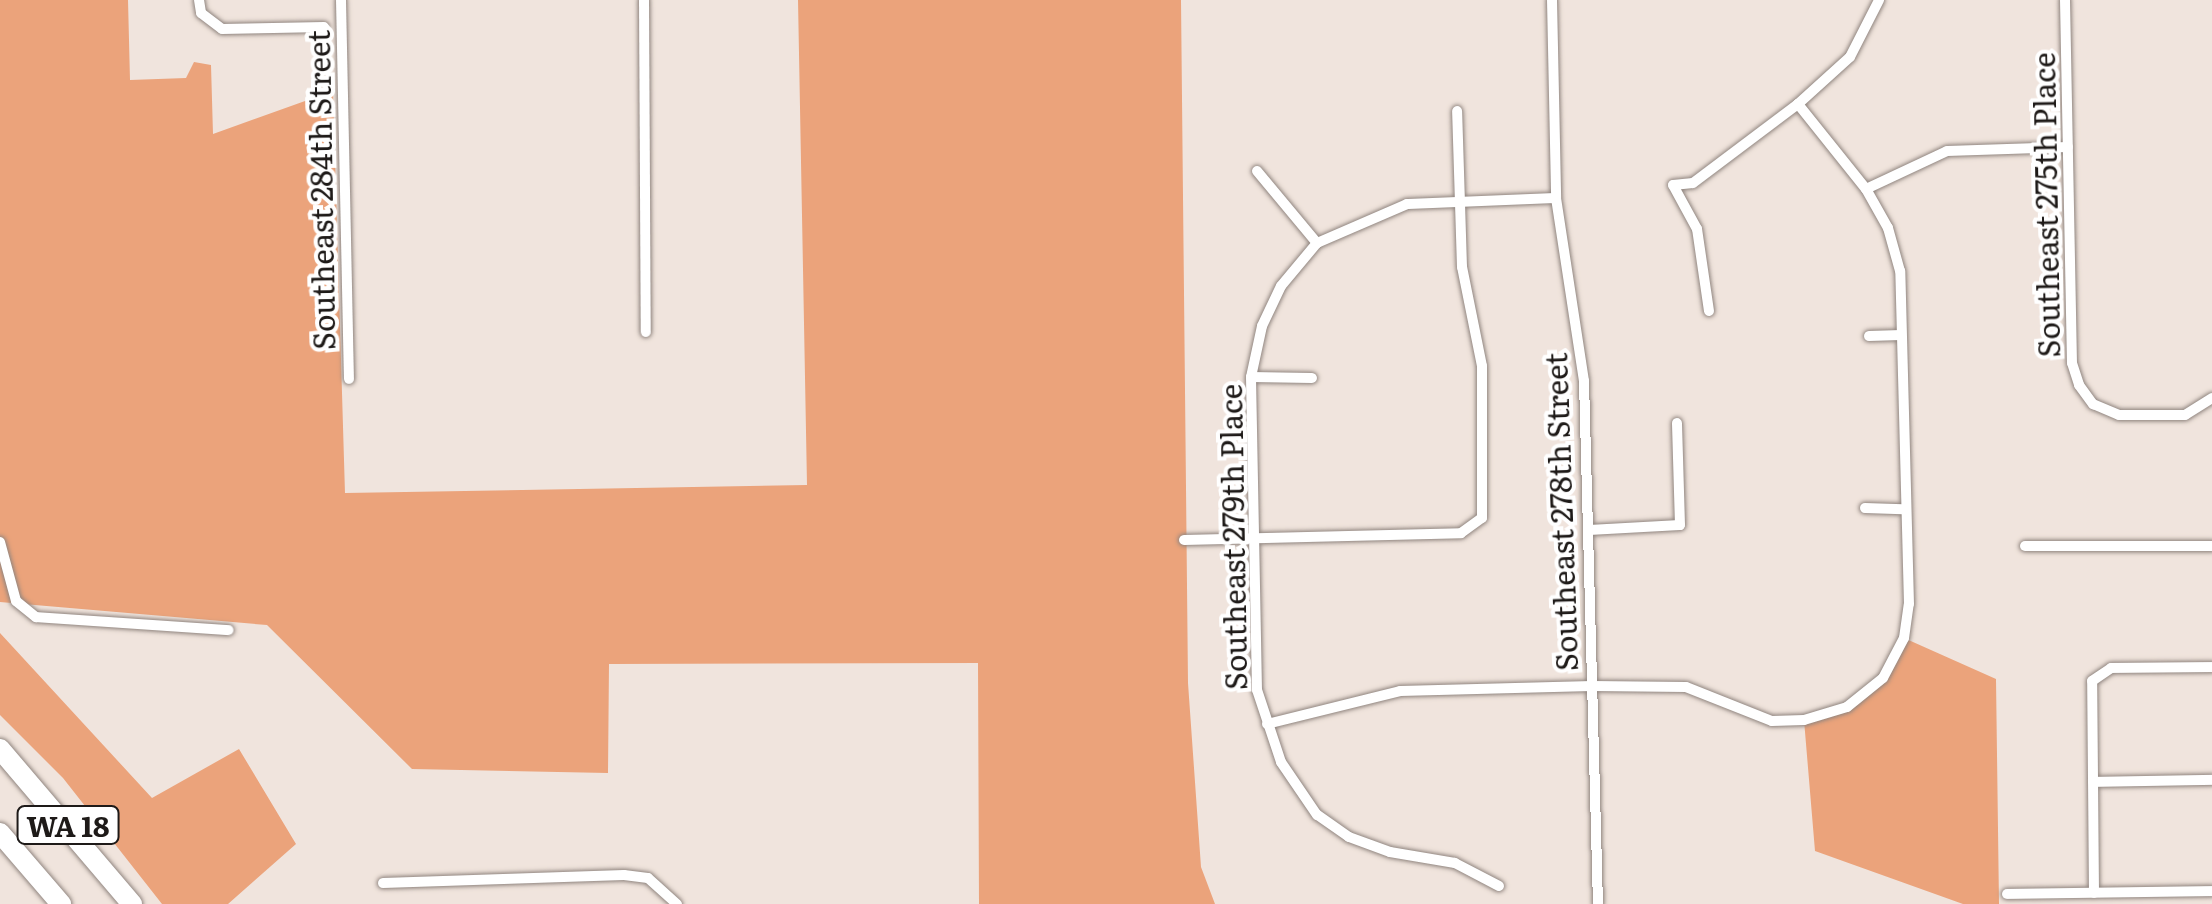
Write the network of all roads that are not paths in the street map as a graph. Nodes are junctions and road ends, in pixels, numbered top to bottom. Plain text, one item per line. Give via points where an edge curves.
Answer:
1 (199, 0) edge
2 (341, 0) edge
3 (644, 0) edge
4 (1552, 0) edge
5 (1879, 0) edge
6 (2065, 0) edge
7 (324, 27) dead end
8 (1798, 104) junction
9 (1457, 111) dead end
10 (2068, 147) junction
11 (1257, 171) dead end
12 (1866, 189) junction
13 (1556, 198) junction
14 (1458, 202) junction
15 (1317, 243) junction
16 (1709, 312) dead end
17 (646, 332) dead end
18 (1901, 335) junction
19 (1869, 336) dead end
20 (1251, 377) junction
21 (1312, 378) dead end
22 (349, 380) dead end
23 (2212, 398) edge
24 (1677, 423) dead end
25 (1865, 508) dead end
26 (1904, 509) junction
27 (1589, 530) junction
28 (1252, 538) junction
29 (1184, 540) dead end
30 (0, 542) edge
31 (2025, 546) dead end
32 (2212, 546) edge
33 (229, 630) dead end
34 (2212, 666) edge
35 (1592, 686) junction
36 (1266, 724) junction
37 (0, 749) edge
38 (2212, 780) edge
39 (2093, 782) junction
40 (0, 833) edge
41 (383, 883) dead end
42 (1499, 886) dead end
43 (2212, 890) edge
44 (2094, 892) junction
45 (2006, 894) dead end
46 (2070, 898) edge
47 (61, 904) edge
48 (132, 904) edge
49 (677, 904) edge
50 (1598, 904) edge

1 - 7 street via 208,22 222,29
2 - 22 street, Southeast 284th Street
3 - 17 street
4 - 13 street, Southeast 278th Street
5 - 8 street via 1850,57
6 - 10 street, Southeast 275th Place
8 - 12 street
8 - 16 street via 1693,183 1673,185 1697,229
9 - 14 street
10 - 12 street via 1946,151
10 - 23 street, Southeast 275th Place via 2072,363 2093,404 2119,415 2167,418 2202,408
11 - 15 street
12 - 18 street via 1888,228 1900,271
13 - 14 street
13 - 27 street, Southeast 278th Street via 1580,338
14 - 15 street via 1374,214
14 - 28 street via 1462,267 1482,366 1482,518 1461,533
15 - 20 street, Southeast 279th Place via 1281,286 1262,326
18 - 19 street
18 - 26 street
20 - 21 street
20 - 28 street, Southeast 279th Place
24 - 27 street via 1680,524
25 - 26 street
26 - 35 street via 1904,638 1882,678 1832,714 1772,721 1686,688
27 - 35 street, Southeast 278th Street
28 - 29 street
28 - 36 street, Southeast 279th Place via 1257,690
30 - 33 street via 16,601 36,617
31 - 32 street
34 - 39 street via 2111,668 2097,674
35 - 36 street via 1400,691
35 - 50 street, Southeast 278th Street
36 - 42 street, Southeast 279th Place via 1281,762 1317,815 1363,842 1455,863
37 - 48 highway, WA 18
38 - 39 street
39 - 44 street
40 - 47 highway, WA 18
41 - 49 street via 648,878
43 - 44 street
44 - 46 street
45 - 46 street

